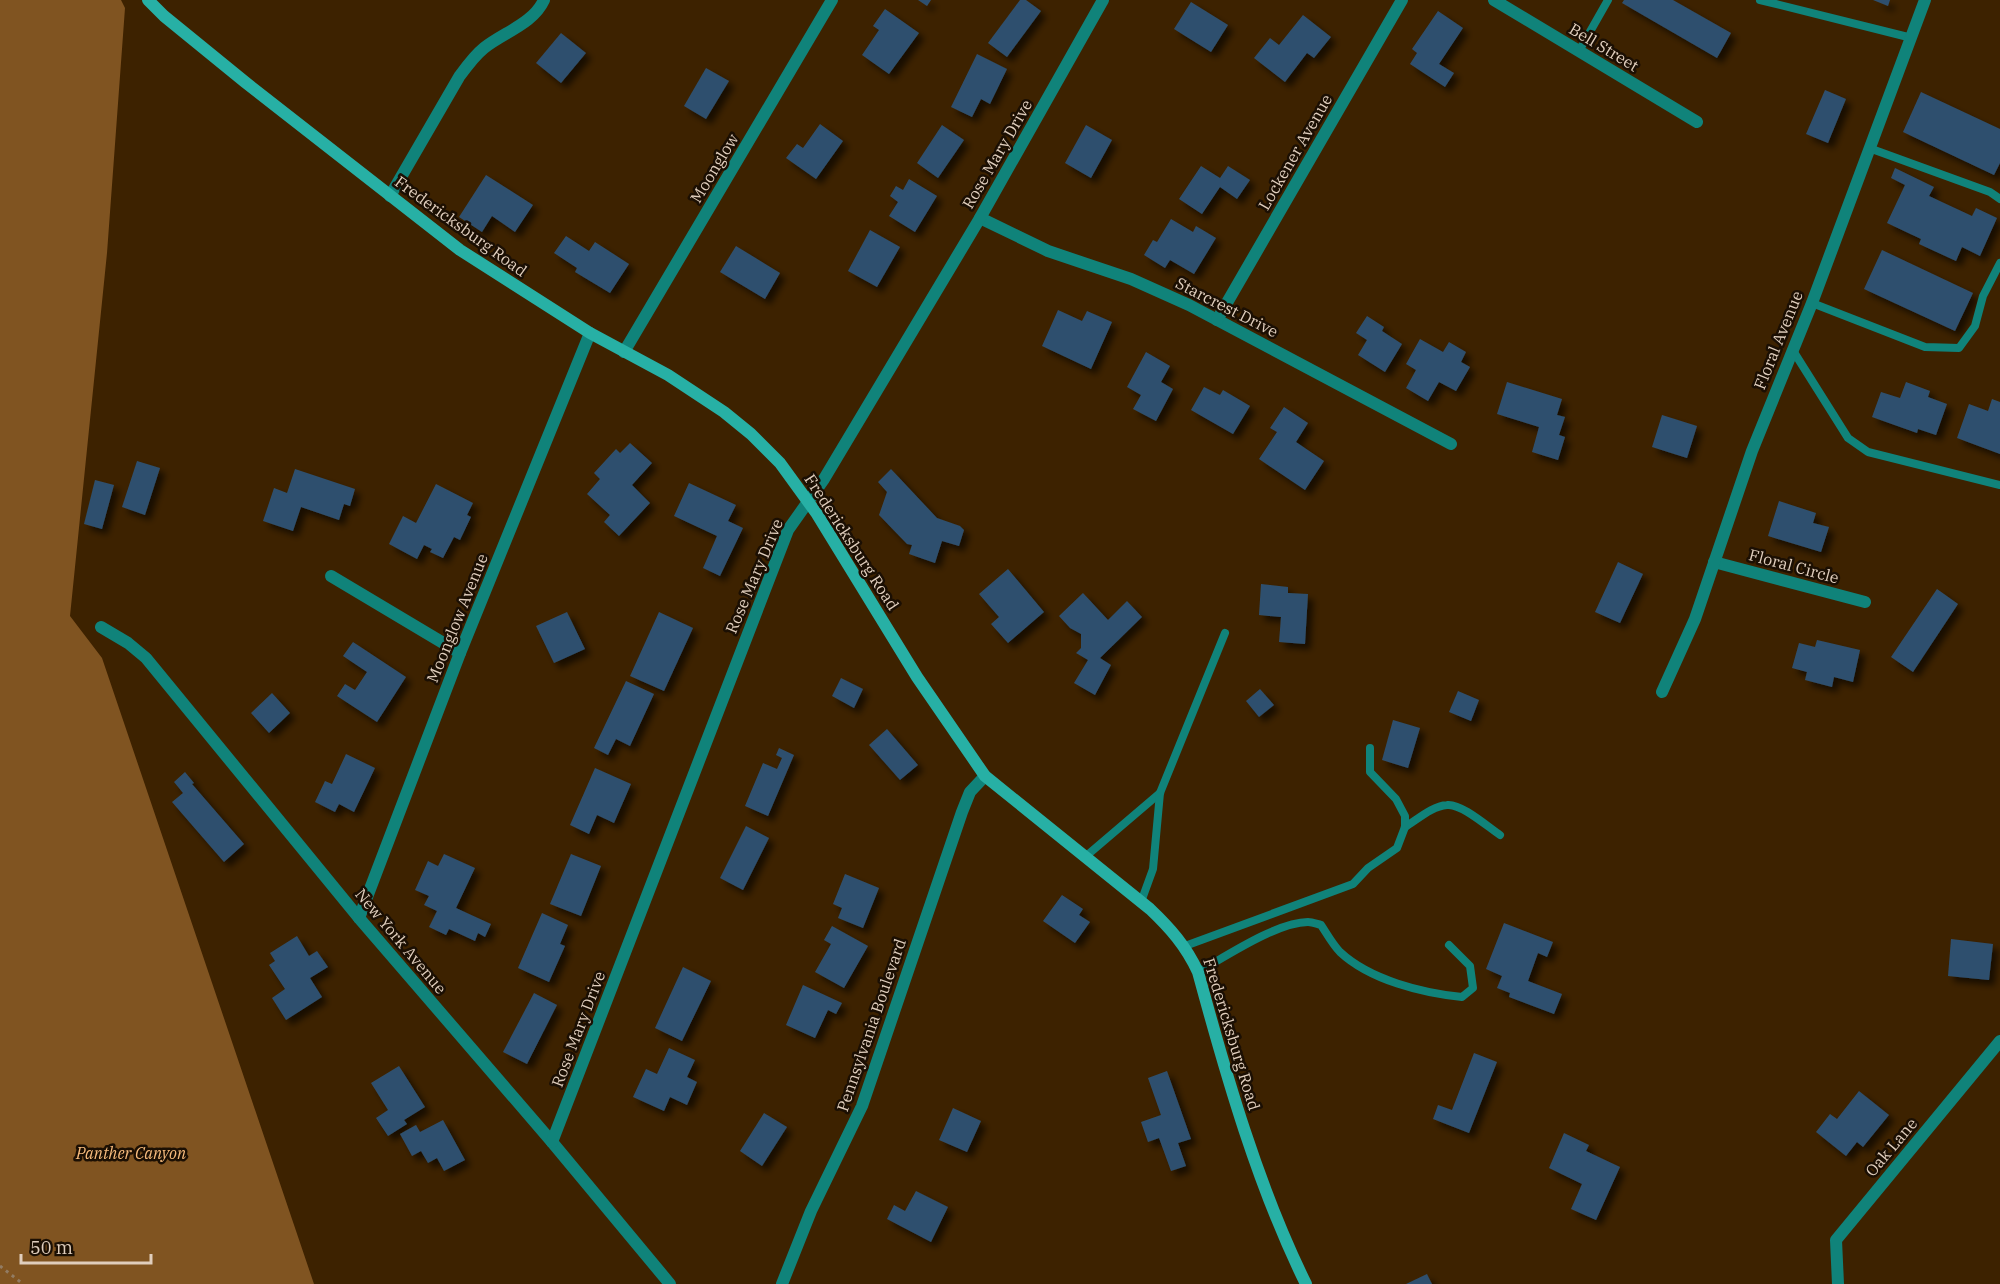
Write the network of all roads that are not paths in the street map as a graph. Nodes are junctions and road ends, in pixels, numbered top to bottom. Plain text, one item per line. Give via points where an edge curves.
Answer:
1 (148, 0) edge
2 (544, 0) edge
3 (832, 0) edge
4 (1103, 0) edge
5 (1402, 0) edge
6 (1494, 0) edge
7 (1608, 0) edge
8 (1760, 0) edge
9 (1925, 0) edge
10 (1912, 38) junction
11 (1579, 51) junction
12 (1697, 122) dead end
13 (1869, 148) junction
14 (390, 196) junction
15 (2000, 199) edge
16 (980, 218) junction
17 (2000, 263) edge
18 (1812, 303) junction
19 (1217, 320) junction
20 (590, 333) junction
21 (1792, 349) junction
22 (624, 352) junction
23 (1451, 444) dead end
24 (2000, 485) edge
25 (808, 502) junction
26 (1714, 561) junction
27 (331, 576) dead end
28 (1865, 602) dead end
29 (101, 627) dead end
30 (1225, 633) dead end
31 (460, 653) junction
32 (1662, 692) dead end
33 (1370, 748) dead end
34 (984, 776) junction
35 (1160, 793) junction
36 (1405, 827) junction
37 (1500, 835) dead end
38 (1085, 857) junction
39 (1141, 902) junction
40 (359, 918) junction
41 (1449, 945) dead end
42 (1185, 946) junction
43 (1197, 972) junction
44 (2000, 1041) edge
45 (552, 1142) junction
46 (1297, 1278) edge
47 (669, 1284) edge
48 (782, 1284) edge
49 (1306, 1284) edge
50 (1838, 1284) edge

1 - 14 street, Fredericksburg Road via 179,29
2 - 14 street via 537,14 485,47 459,76
3 - 22 street, Moonglow
4 - 16 street, Rose Mary Drive
5 - 19 street, Lockener Avenue
6 - 11 street, Bell Street
7 - 11 lane
8 - 10 lane
9 - 10 street, Floral Avenue
10 - 13 street, Floral Avenue
11 - 12 street, Bell Street
13 - 15 lane
13 - 18 street, Floral Avenue
14 - 20 street, Fredericksburg Road via 460,250
16 - 19 street, Starcrest Drive via 1048,251 1131,279
16 - 25 street, Rose Mary Drive
17 - 18 lane via 1983,296 1975,326 1959,348 1925,347
18 - 21 street, Floral Avenue
19 - 23 street, Starcrest Drive
20 - 22 street, Fredericksburg Road
20 - 31 street, Moonglow Avenue
21 - 24 lane via 1856,446
21 - 26 street, Floral Avenue
22 - 25 street, Fredericksburg Road via 668,375 751,434 780,463
25 - 34 street, Fredericksburg Road
25 - 45 street, Rose Mary Drive via 788,530
26 - 28 street, Floral Circle
26 - 32 street, Floral Avenue via 1695,620
27 - 31 street
29 - 40 street, New York Avenue via 146,658
30 - 35 lane
31 - 40 street, Moonglow Avenue
33 - 36 lane via 1370,772 1396,799 1405,816
34 - 38 street, Fredericksburg Road
34 - 48 street, Pennsylvania Boulevard via 970,792 962,812 862,1106 811,1211
35 - 38 lane
35 - 39 lane via 1153,869
36 - 37 lane via 1449,804
36 - 42 lane via 1397,848 1353,884
38 - 39 street, Fredericksburg Road
39 - 42 street, Fredericksburg Road
40 - 45 street, New York Avenue
41 - 43 lane via 1470,966 1473,988 1462,997 1434,994 1370,973 1339,951 1321,925 1309,922 1288,925
42 - 43 street, Fredericksburg Road
43 - 46 street, Fredericksburg Road via 1247,1137
44 - 50 street, Oak Lane via 1836,1240
45 - 47 street, New York Avenue
46 - 49 street, Fredericksburg Road

